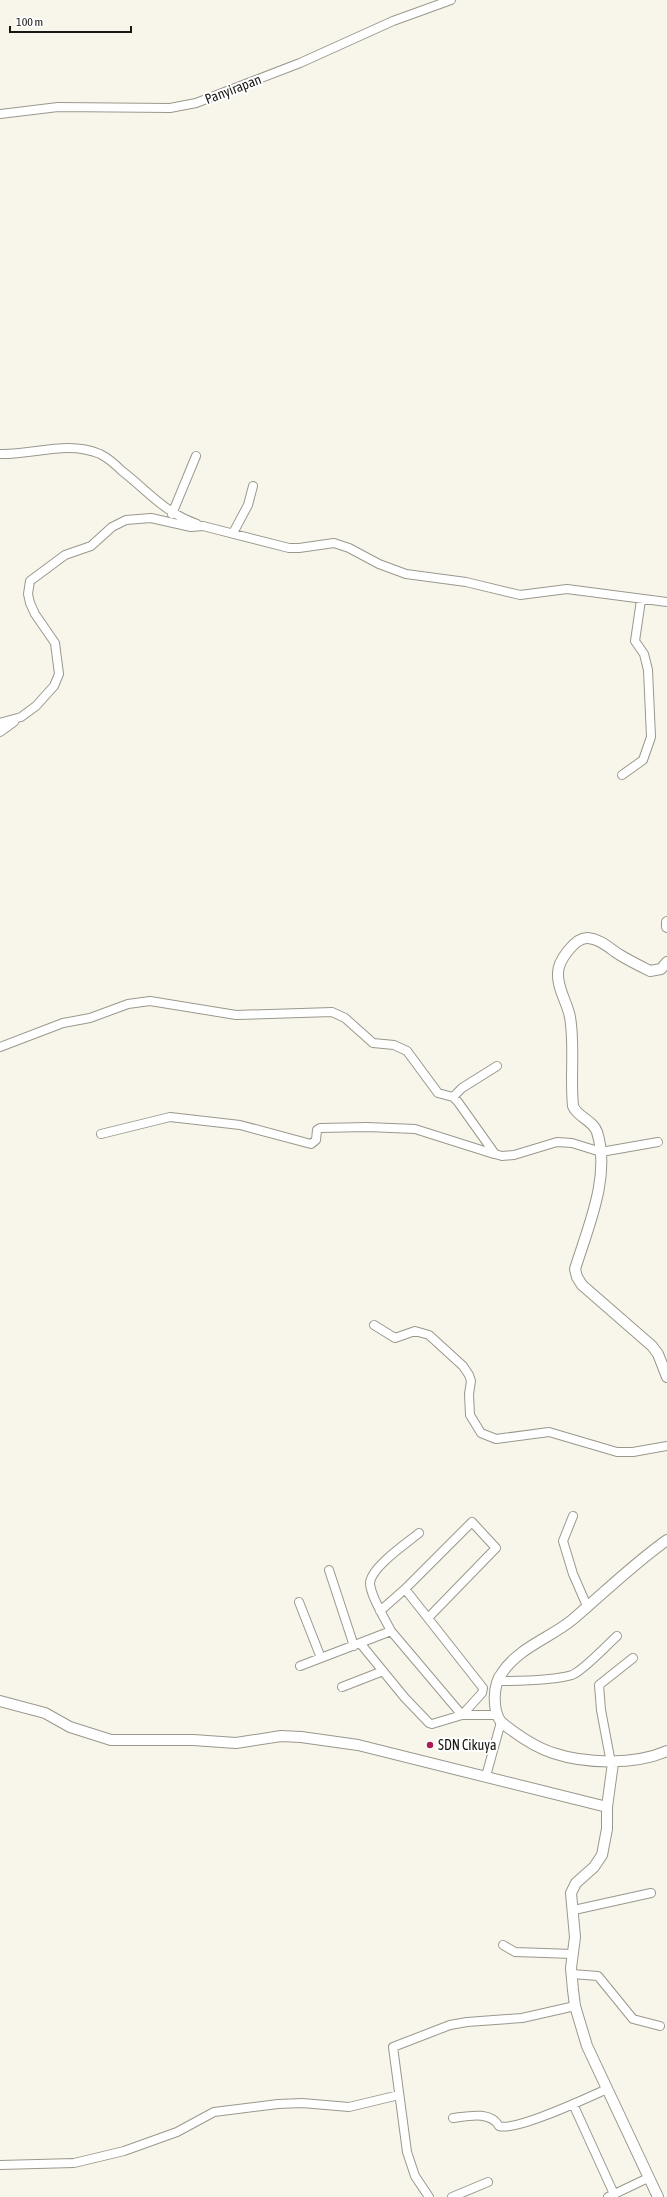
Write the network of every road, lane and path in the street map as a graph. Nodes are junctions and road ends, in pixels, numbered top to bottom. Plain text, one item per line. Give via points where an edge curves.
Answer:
1 (451, 0) edge
2 (0, 114) edge
3 (0, 454) edge
4 (196, 456) dead end
5 (253, 486) dead end
6 (172, 514) junction
7 (203, 526) junction
8 (233, 533) junction
9 (641, 600) junction
10 (667, 602) edge
11 (21, 717) junction
12 (0, 723) edge
13 (0, 732) edge
14 (622, 775) dead end
15 (667, 922) edge
16 (667, 927) edge
17 (667, 962) edge
18 (0, 1047) edge
19 (497, 1066) dead end
20 (453, 1097) junction
21 (101, 1134) dead end
22 (658, 1142) dead end
23 (601, 1152) junction
24 (494, 1154) junction
25 (374, 1325) dead end
26 (667, 1377) edge
27 (667, 1446) edge
28 (573, 1516) dead end
29 (419, 1533) dead end
30 (667, 1540) edge
31 (329, 1570) dead end
32 (405, 1589) junction
33 (299, 1602) dead end
34 (587, 1606) junction
35 (380, 1611) junction
36 (428, 1618) junction
37 (391, 1631) junction
38 (617, 1636) dead end
39 (357, 1644) junction
40 (321, 1658) junction
41 (633, 1658) dead end
42 (300, 1666) dead end
43 (383, 1671) junction
44 (498, 1681) junction
45 (342, 1687) dead end
46 (0, 1701) edge
47 (462, 1715) junction
48 (499, 1718) junction
49 (667, 1751) edge
50 (612, 1763) junction
51 (486, 1776) junction
52 (607, 1807) junction
53 (651, 1893) dead end
54 (574, 1910) junction
55 (503, 1945) dead end
56 (573, 1954) junction
57 (572, 1974) junction
58 (575, 2006) junction
59 (660, 2026) dead end
60 (608, 2089) junction
61 (399, 2095) junction
62 (573, 2104) junction
63 (453, 2118) dead end
64 (0, 2165) edge
65 (648, 2178) junction
66 (488, 2182) dead end
67 (611, 2196) edge
68 (429, 2197) edge
69 (452, 2197) edge
70 (658, 2197) edge

1 - 2 street, Panyirapan via 393,21 300,63 196,103 170,108 58,107
3 - 6 street via 12,455 62,447 100,454
4 - 6 street
5 - 8 street via 248,505
6 - 7 street
7 - 8 street
7 - 11 street via 191,527 151,518 126,520 112,527 91,546 65,555 30,581 30,603 55,643 59,674 49,693
8 - 9 street via 289,548 334,543 406,574 466,582 520,595 567,589
9 - 10 street
9 - 14 street via 635,641 644,654 648,670 650,737 643,760
11 - 12 street
11 - 13 street
15 - 16 street
17 - 23 street via 661,969 650,971 604,944 588,938 577,943 560,963 558,981 570,1017 573,1046 573,1106 574,1110 595,1128
18 - 20 street via 63,1023 90,1018 128,1004 150,1001 236,1015 332,1012 345,1018 372,1043 394,1045 407,1051 438,1093
19 - 20 street via 462,1088
20 - 24 street via 462,1106
21 - 24 street via 170,1117 237,1124 311,1144 316,1140 317,1130 320,1128 411,1129
22 - 23 street
23 - 24 street via 572,1143 557,1142 514,1155
23 - 26 street via 597,1191 575,1269 577,1277 582,1285 652,1346
25 - 27 street via 395,1338 415,1331 429,1335 463,1366 471,1381 470,1416 481,1433 496,1439 549,1432 617,1452
28 - 34 street via 563,1541 573,1574
29 - 35 street via 381,1564 372,1577 370,1583
30 - 34 street via 643,1557
31 - 39 street
32 - 35 street
32 - 36 street
32 - 36 street via 472,1522 496,1548
33 - 40 street
34 - 44 street via 571,1620 519,1655 504,1670
35 - 37 street
36 - 47 street via 483,1688 482,1693
37 - 39 street
37 - 47 street
38 - 44 street via 572,1675 531,1681
39 - 40 street
39 - 43 street
40 - 42 street
41 - 50 street via 599,1685 601,1710
43 - 45 street
43 - 47 street via 429,1723
44 - 48 street
46 - 51 street via 45,1713 70,1727 111,1740 236,1743 281,1736 301,1737 358,1745
47 - 48 street
48 - 50 street via 538,1746 554,1753
48 - 51 street
49 - 50 street via 654,1756
50 - 52 street
51 - 52 street
52 - 54 street via 607,1829 602,1854 594,1867 574,1885 571,1893
53 - 54 street
54 - 56 street
55 - 56 street via 515,1952
56 - 57 street
57 - 58 street
57 - 59 street via 602,1978 632,2019
58 - 60 street via 587,2046
58 - 61 street via 522,2018 450,2025 395,2045 392,2049
60 - 62 street
60 - 65 street
61 - 64 street via 349,2107 302,2103 214,2112 177,2132 124,2151 60,2164
61 - 68 street via 410,2163
62 - 63 street via 503,2128 493,2118 472,2115
62 - 67 street
65 - 67 street
65 - 70 street
66 - 69 street

